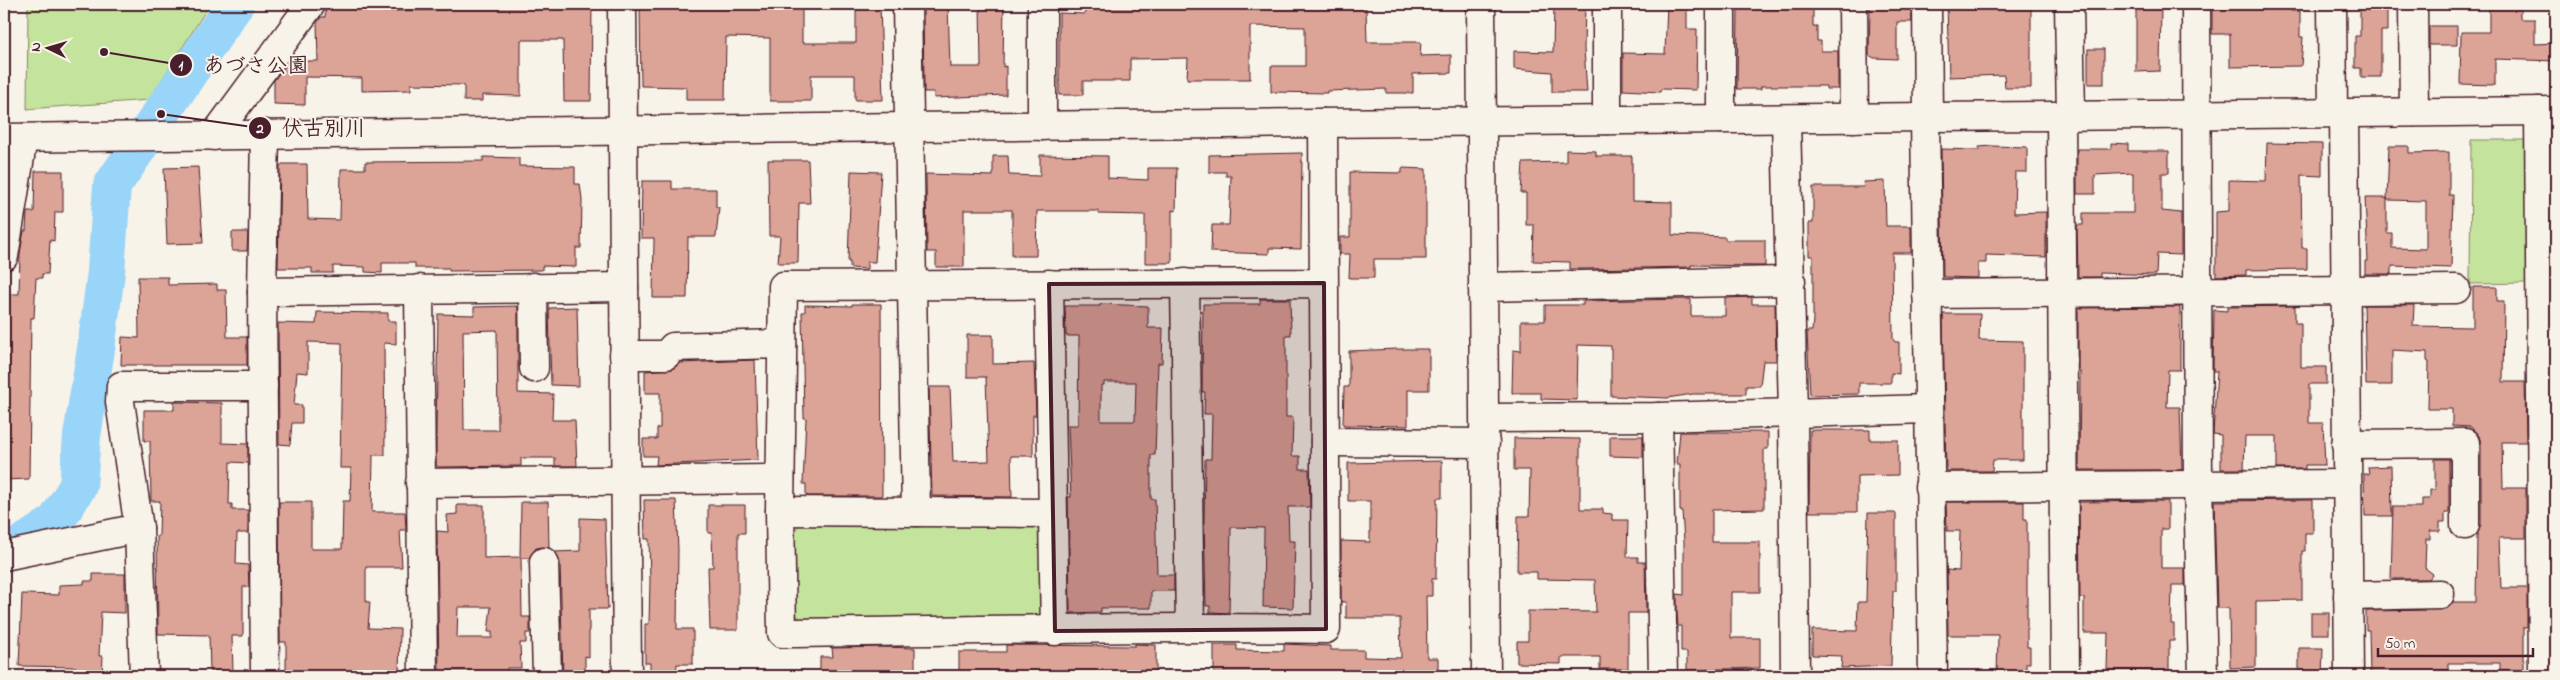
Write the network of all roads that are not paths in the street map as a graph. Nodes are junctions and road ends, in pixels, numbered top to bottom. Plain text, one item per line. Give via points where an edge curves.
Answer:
1 (311, 4) edge
2 (622, 4) edge
3 (907, 4) edge
4 (1042, 4) edge
5 (1480, 4) edge
6 (1607, 4) edge
7 (1721, 4) edge
8 (1853, 4) edge
9 (1927, 4) edge
10 (2070, 4) edge
11 (2196, 4) edge
12 (2332, 4) edge
13 (2413, 4) edge
14 (2547, 111) edge
15 (2414, 112) junction
16 (2338, 113) junction
17 (2198, 114) junction
18 (2066, 116) junction
19 (1926, 117) junction
20 (1786, 118) junction
21 (1854, 118) junction
22 (1721, 119) junction
23 (1607, 120) junction
24 (1481, 122) junction
25 (1323, 123) junction
26 (1042, 126) junction
27 (909, 127) junction
28 (623, 132) junction
29 (265, 134) junction
30 (214, 136) junction
31 (13, 138) edge
32 (4, 256) edge
33 (1791, 281) junction
34 (1324, 282) junction
35 (1185, 283) junction
36 (1049, 284) junction
37 (911, 285) junction
38 (533, 287) junction
39 (624, 287) junction
40 (1483, 287) junction
41 (419, 289) junction
42 (2344, 290) junction
43 (2456, 290) dead end
44 (262, 292) junction
45 (2061, 292) junction
46 (2197, 293) junction
47 (1927, 294) junction
48 (782, 344) junction
49 (624, 355) junction
50 (534, 368) dead end
51 (263, 386) junction
52 (1928, 409) junction
53 (1793, 413) junction
54 (1658, 417) junction
55 (1485, 431) junction
56 (1325, 442) junction
57 (2346, 444) junction
58 (780, 478) junction
59 (625, 481) junction
60 (420, 483) junction
61 (2198, 484) junction
62 (2346, 484) junction
63 (2063, 486) junction
64 (1929, 487) junction
65 (780, 510) junction
66 (916, 512) junction
67 (1052, 513) junction
68 (2464, 525) dead end
69 (139, 528) junction
70 (4, 556) edge
71 (544, 562) dead end
72 (2440, 594) dead end
73 (2348, 596) junction
74 (1190, 627) junction
75 (1055, 631) junction
76 (144, 676) edge
77 (265, 676) edge
78 (423, 676) edge
79 (547, 676) edge
80 (627, 676) edge
81 (1486, 676) edge
82 (1663, 676) edge
83 (1795, 676) edge
84 (1933, 676) edge
85 (2065, 676) edge
86 (2202, 676) edge
87 (2349, 676) edge
88 (2543, 676) edge

1 - 30 street
2 - 28 street
3 - 27 street
4 - 26 street
5 - 24 street
6 - 23 street
7 - 22 street
8 - 21 street
9 - 19 street
10 - 18 street
11 - 17 street
12 - 16 street
13 - 15 street
14 - 15 street
14 - 88 street
15 - 16 street
16 - 17 street
16 - 42 street
17 - 18 street
17 - 46 street
18 - 19 street
18 - 45 street
19 - 21 street
19 - 47 street
20 - 21 street
20 - 22 street
20 - 33 street
22 - 23 street
23 - 24 street
24 - 25 street
24 - 40 street
25 - 26 street
25 - 34 street
26 - 27 street
27 - 28 street
27 - 37 street
28 - 29 street
28 - 39 street
29 - 30 street
29 - 44 street
30 - 31 street
31 - 32 street
33 - 40 street
33 - 53 street
34 - 35 street
34 - 56 street
35 - 36 street
35 - 74 street
36 - 37 street
36 - 67 street
37 - 48 street via 783,286
37 - 66 street
38 - 39 street
38 - 41 street
38 - 50 street
39 - 49 street
40 - 55 street
41 - 44 street
41 - 60 street
42 - 43 street
42 - 46 street
42 - 57 street
44 - 51 street
45 - 46 street
45 - 47 street
45 - 63 street
46 - 61 street
47 - 52 street
48 - 49 street via 673,346 666,354
48 - 58 street
49 - 59 street
51 - 69 street via 121,386 120,402
51 - 77 street
52 - 53 street
52 - 64 street
53 - 54 street
53 - 83 street
54 - 55 street
54 - 82 street
55 - 56 street
55 - 81 street
56 - 74 street via 1326,629
57 - 62 street
57 - 68 street via 2465,443
58 - 59 street
58 - 65 street
59 - 60 street
59 - 80 street
60 - 78 street
61 - 62 street
61 - 63 street
61 - 86 street
62 - 73 street
63 - 64 street
63 - 85 street
64 - 84 street
65 - 66 street
65 - 75 street via 782,633
66 - 67 street
67 - 75 street
69 - 70 street
69 - 76 street
71 - 79 street
72 - 73 street
73 - 87 street
74 - 75 street

